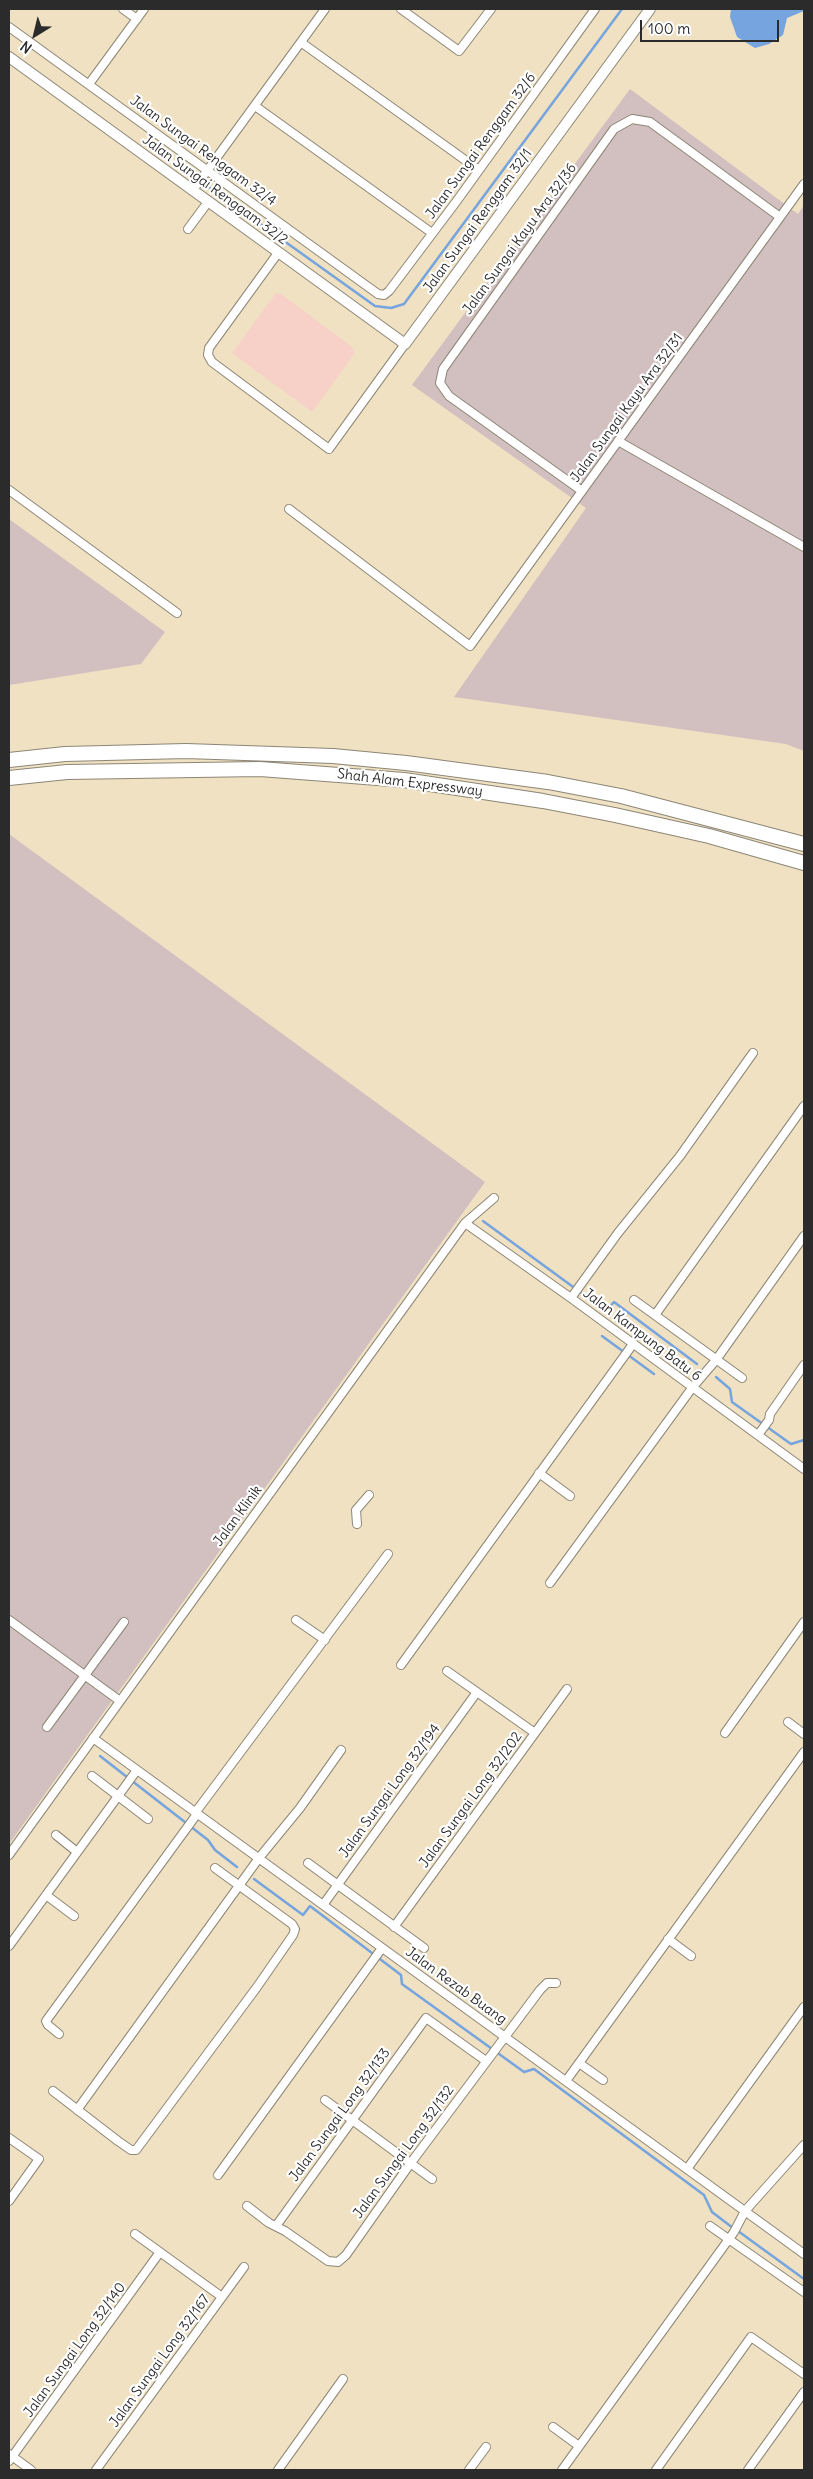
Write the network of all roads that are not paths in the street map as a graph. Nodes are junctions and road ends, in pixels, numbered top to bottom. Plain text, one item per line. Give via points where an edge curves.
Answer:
1 (123, 9) edge
2 (144, 9) edge
3 (325, 9) edge
4 (401, 9) edge
5 (491, 9) edge
6 (595, 9) edge
7 (650, 9) edge
8 (137, 19) junction
9 (9, 27) edge
10 (302, 43) junction
11 (9, 57) edge
12 (89, 84) junction
13 (254, 106) junction
14 (207, 170) junction
15 (479, 170) junction
16 (804, 184) edge
17 (192, 190) junction
18 (208, 202) junction
19 (780, 217) junction
20 (188, 229) dead end
21 (432, 233) junction
22 (278, 253) junction
23 (384, 294) joint
24 (406, 344) junction
25 (618, 442) junction
26 (9, 490) edge
27 (582, 491) junction
28 (289, 509) dead end
29 (804, 547) edge
30 (177, 613) dead end
31 (9, 760) edge
32 (9, 778) edge
33 (804, 844) edge
34 (804, 863) edge
35 (753, 1053) dead end
36 (804, 1106) edge
37 (494, 1198) dead end
38 (464, 1223) junction
39 (804, 1236) edge
40 (572, 1298) junction
41 (634, 1300) dead end
42 (655, 1315) junction
43 (632, 1346) junction
44 (716, 1360) junction
45 (804, 1365) edge
46 (742, 1378) dead end
47 (692, 1388) junction
48 (758, 1436) junction
49 (804, 1469) edge
50 (540, 1473) junction
51 (369, 1495) dead end
52 (570, 1496) dead end
53 (357, 1524) dead end
54 (388, 1554) dead end
55 (550, 1583) dead end
56 (9, 1620) edge
57 (296, 1620) dead end
58 (124, 1622) dead end
59 (804, 1622) edge
60 (325, 1640) junction
61 (401, 1665) dead end
62 (447, 1671) dead end
63 (85, 1675) junction
64 (567, 1689) dead end
65 (477, 1692) junction
66 (120, 1701) junction
67 (788, 1722) dead end
68 (47, 1727) dead end
69 (725, 1732) dead end
70 (535, 1733) junction
71 (804, 1734) edge
72 (93, 1738) junction
73 (341, 1750) dead end
74 (804, 1752) edge
75 (137, 1770) junction
76 (92, 1776) dead end
77 (118, 1796) junction
78 (196, 1813) junction
79 (148, 1819) dead end
80 (56, 1836) dead end
81 (77, 1852) junction
82 (9, 1855) edge
83 (259, 1858) junction
84 (308, 1863) dead end
85 (215, 1868) dead end
86 (337, 1884) junction
87 (240, 1887) junction
88 (46, 1895) junction
89 (323, 1905) junction
90 (74, 1916) dead end
91 (394, 1927) junction
92 (668, 1939) junction
93 (10, 1943) edge
94 (382, 1948) junction
95 (424, 1948) dead end
96 (691, 1956) dead end
97 (556, 1982) dead end
98 (804, 2007) edge
99 (59, 2034) dead end
100 (505, 2037) junction
101 (488, 2058) junction
102 (579, 2063) junction
103 (603, 2080) dead end
104 (566, 2081) junction
105 (52, 2092) dead end
106 (325, 2100) dead end
107 (77, 2110) junction
108 (351, 2120) junction
109 (9, 2138) edge
110 (804, 2145) edge
111 (410, 2164) junction
112 (687, 2169) junction
113 (218, 2175) dead end
114 (432, 2179) dead end
115 (9, 2201) edge
116 (247, 2206) dead end
117 (745, 2211) junction
118 (276, 2226) junction
119 (710, 2226) dead end
120 (135, 2234) dead end
121 (728, 2239) junction
122 (160, 2252) junction
123 (804, 2254) edge
124 (244, 2267) dead end
125 (804, 2292) edge
126 (222, 2297) junction
127 (804, 2374) edge
128 (343, 2379) dead end
129 (804, 2392) edge
130 (553, 2427) dead end
131 (579, 2446) junction
132 (486, 2447) dead end
133 (10, 2457) edge
134 (31, 2470) edge
135 (96, 2470) edge
136 (278, 2470) edge
137 (469, 2470) edge
138 (562, 2470) edge
139 (656, 2470) edge
140 (748, 2470) edge

1 - 8 street
2 - 8 street
3 - 10 street
4 - 5 street via 459,51
6 - 15 street, Jalan Sungai Renggam 32/6
7 - 24 street, Jalan Sungai Renggam 32/1
8 - 12 street
9 - 12 street, Jalan Sungai Renggam 32/4
10 - 13 street
10 - 15 street
11 - 17 street, Jalan Sungai Renggam 32/2
12 - 14 street, Jalan Sungai Renggam 32/4
13 - 14 street
13 - 21 street
14 - 17 street
14 - 23 street, Jalan Sungai Renggam 32/4 via 378,294
15 - 21 street, Jalan Sungai Renggam 32/6
16 - 19 street, Jalan Sungai Kayu Ara 32/31
17 - 18 street, Jalan Sungai Renggam 32/2
18 - 20 street
18 - 22 street, Jalan Sungai Renggam 32/2
19 - 25 street, Jalan Sungai Kayu Ara 32/31
19 - 27 street, Jalan Sungai Kayu Ara 32/36 via 650,122 632,119 614,129 442,369 440,384 449,396
21 - 23 street, Jalan Sungai Renggam 32/6
22 - 24 street, Jalan Sungai Renggam 32/2
22 - 24 street, Jalan Sungai Renggam 32/1 via 209,348 208,355 212,362 328,448
25 - 27 street, Jalan Sungai Kayu Ara 32/31
25 - 29 street
26 - 30 street
27 - 28 street, Jalan Sungai Kayu Ara 32/31 via 470,646
31 - 33 highway, Shah Alam Expressway via 65,754 186,751 333,756 406,763 548,782 612,795
32 - 34 highway, Shah Alam Expressway via 67,772 260,769 395,779 615,815 709,836
35 - 40 street
36 - 42 street
37 - 38 street, Jalan Klinik
38 - 40 street, Jalan Kampung Batu 6
38 - 66 street, Jalan Klinik
39 - 44 street
40 - 43 street, Jalan Kampung Batu 6
41 - 42 street
42 - 44 street
43 - 47 street, Jalan Kampung Batu 6
43 - 50 street
44 - 46 street
44 - 47 street
45 - 48 street
47 - 48 street, Jalan Kampung Batu 6
47 - 55 street
48 - 49 street, Jalan Kampung Batu 6
50 - 52 street
50 - 61 street
51 - 53 street via 356,1510
54 - 60 street
56 - 63 street
57 - 60 street
58 - 63 street
59 - 69 street
60 - 78 street
62 - 65 street
63 - 66 street
63 - 68 street
64 - 70 street, Jalan Sungai Long 32/202
65 - 70 street
65 - 86 street, Jalan Sungai Long 32/194
66 - 72 street, Jalan Klinik
67 - 71 street
70 - 91 street, Jalan Sungai Long 32/202
72 - 75 street, Jalan Rezab Buang
72 - 82 street, Jalan Klinik
73 - 83 street
74 - 92 street
75 - 77 street
75 - 78 street, Jalan Rezab Buang
76 - 77 street
77 - 79 street
77 - 81 street
78 - 83 street, Jalan Rezab Buang
78 - 99 street via 46,2021
80 - 81 street
81 - 88 street
83 - 87 street
83 - 89 street, Jalan Rezab Buang
84 - 86 street
85 - 87 street
86 - 89 street, Jalan Sungai Long 32/194
86 - 91 street
87 - 107 street
87 - 107 street via 292,1924 294,1929 257,1987 136,2150 125,2146
88 - 90 street
88 - 93 street
89 - 94 street, Jalan Rezab Buang
91 - 95 street
92 - 96 street
92 - 102 street
94 - 100 street, Jalan Rezab Buang
94 - 113 street
97 - 100 street, Jalan Sungai Long 32/132 via 547,1983 540,1990
98 - 112 street
100 - 101 street, Jalan Sungai Long 32/132
100 - 104 street, Jalan Rezab Buang
101 - 108 street, Jalan Sungai Long 32/133 via 426,2018
101 - 111 street, Jalan Sungai Long 32/132
102 - 103 street
102 - 104 street
104 - 112 street, Jalan Rezab Buang
105 - 107 street
106 - 108 street
108 - 111 street
108 - 118 street, Jalan Sungai Long 32/133
109 - 115 street via 39,2159
110 - 117 street
111 - 114 street
111 - 118 street, Jalan Sungai Long 32/132 via 338,2262 328,2261
112 - 117 street, Jalan Rezab Buang
116 - 118 street
117 - 121 street
117 - 123 street, Jalan Rezab Buang
119 - 121 street
120 - 122 street
121 - 125 street
121 - 131 street
122 - 126 street
122 - 133 street, Jalan Sungai Long 32/140
124 - 126 street, Jalan Sungai Long 32/167
126 - 135 street, Jalan Sungai Long 32/167
127 - 139 street via 751,2337
128 - 136 street
129 - 140 street
130 - 131 street
131 - 138 street
132 - 137 street
133 - 134 street

